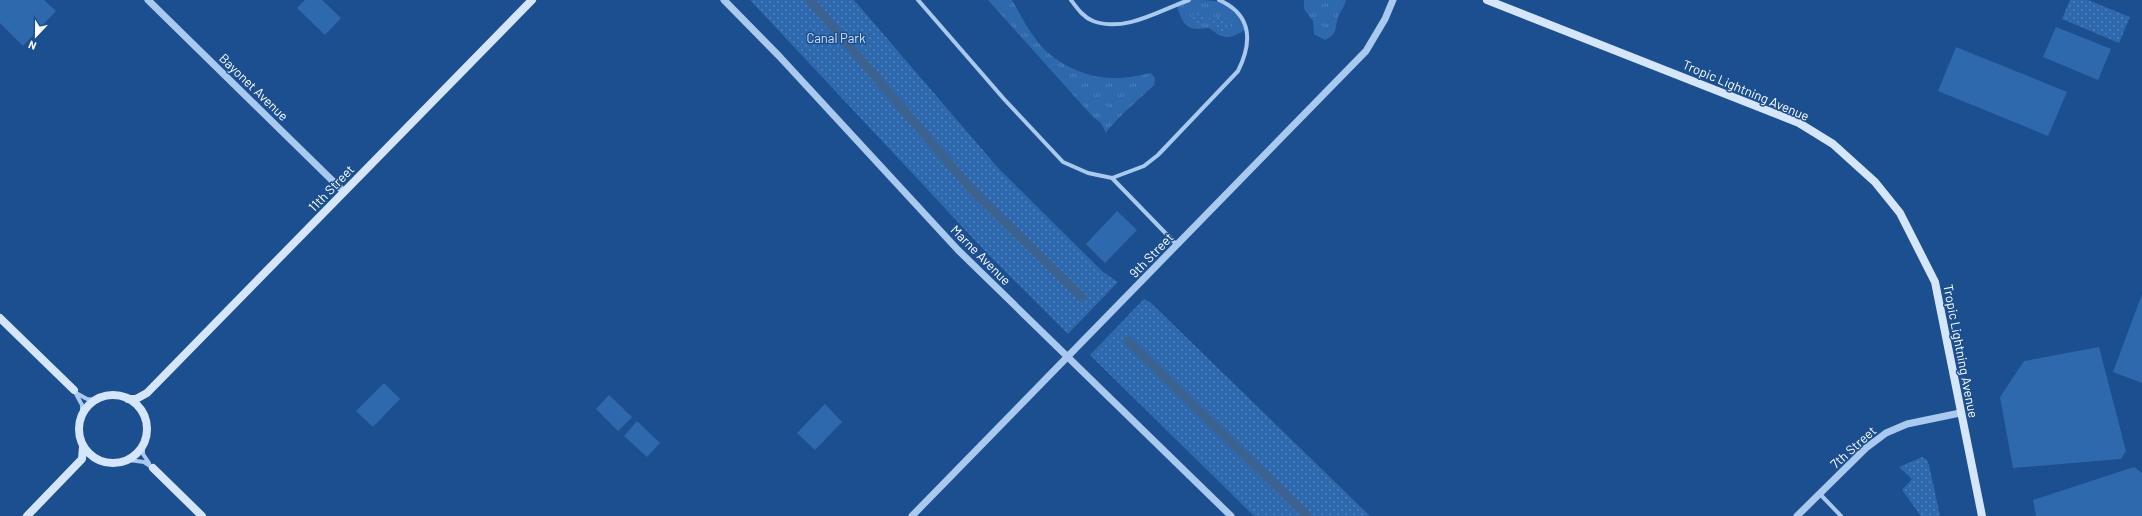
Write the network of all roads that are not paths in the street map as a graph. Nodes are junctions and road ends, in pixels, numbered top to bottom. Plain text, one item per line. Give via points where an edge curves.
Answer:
1 (148, 0) edge
2 (532, 0) edge
3 (724, 0) edge
4 (918, 0) edge
5 (1071, 0) edge
6 (1189, 0) edge
7 (1219, 0) edge
8 (1393, 0) edge
9 (1487, 0) edge
10 (1112, 178) junction
11 (344, 192) junction
12 (1177, 245) junction
13 (0, 318) edge
14 (1068, 356) junction
15 (74, 390) junction
16 (147, 393) junction
17 (128, 399) junction
18 (96, 400) junction
19 (143, 412) junction
20 (1960, 413) junction
21 (82, 414) junction
22 (143, 446) junction
23 (83, 447) junction
24 (96, 459) junction
25 (129, 460) junction
26 (77, 465) junction
27 (153, 468) junction
28 (1819, 494) junction
29 (27, 516) edge
30 (202, 516) edge
31 (912, 516) edge
32 (1231, 516) edge
33 (1797, 516) edge
34 (1841, 516) edge
35 (1982, 516) edge

1 - 11 street, Bayonet Avenue
2 - 11 main road, 11th Street
3 - 14 street, Marne Avenue via 958,250
4 - 10 street via 1063,162 1088,173
5 - 6 street via 1081,13 1093,21 1112,24 1126,23
7 - 10 street via 1225,2 1242,19 1247,29 1246,56 1238,71 1158,155 1144,166
8 - 12 street, 9th Street via 1366,51
9 - 20 main road, Tropic Lightning Avenue via 1799,123 1833,144 1875,182 1900,213 1936,282
10 - 12 street
11 - 16 main road, 11th Street
12 - 14 street, 9th Street
13 - 15 main road
14 - 31 street, 9th Street
14 - 32 street, Marne Avenue
15 - 18 street via 82,397
15 - 21 street via 82,405
16 - 17 main road via 136,399
16 - 19 main road
17 - 18 main road via 112,395
17 - 19 main road
18 - 21 main road
19 - 22 main road via 147,429
20 - 28 street, 7th Street via 1907,424 1886,433 1866,448
20 - 35 main road, Tropic Lightning Avenue
21 - 23 main road via 79,429
22 - 25 main road
22 - 27 street via 144,454
23 - 24 main road
23 - 26 main road via 82,459
24 - 25 main road via 111,463
24 - 26 main road via 89,459
25 - 27 street via 144,462
26 - 29 main road
27 - 30 main road
28 - 33 street, 7th Street
28 - 34 street

